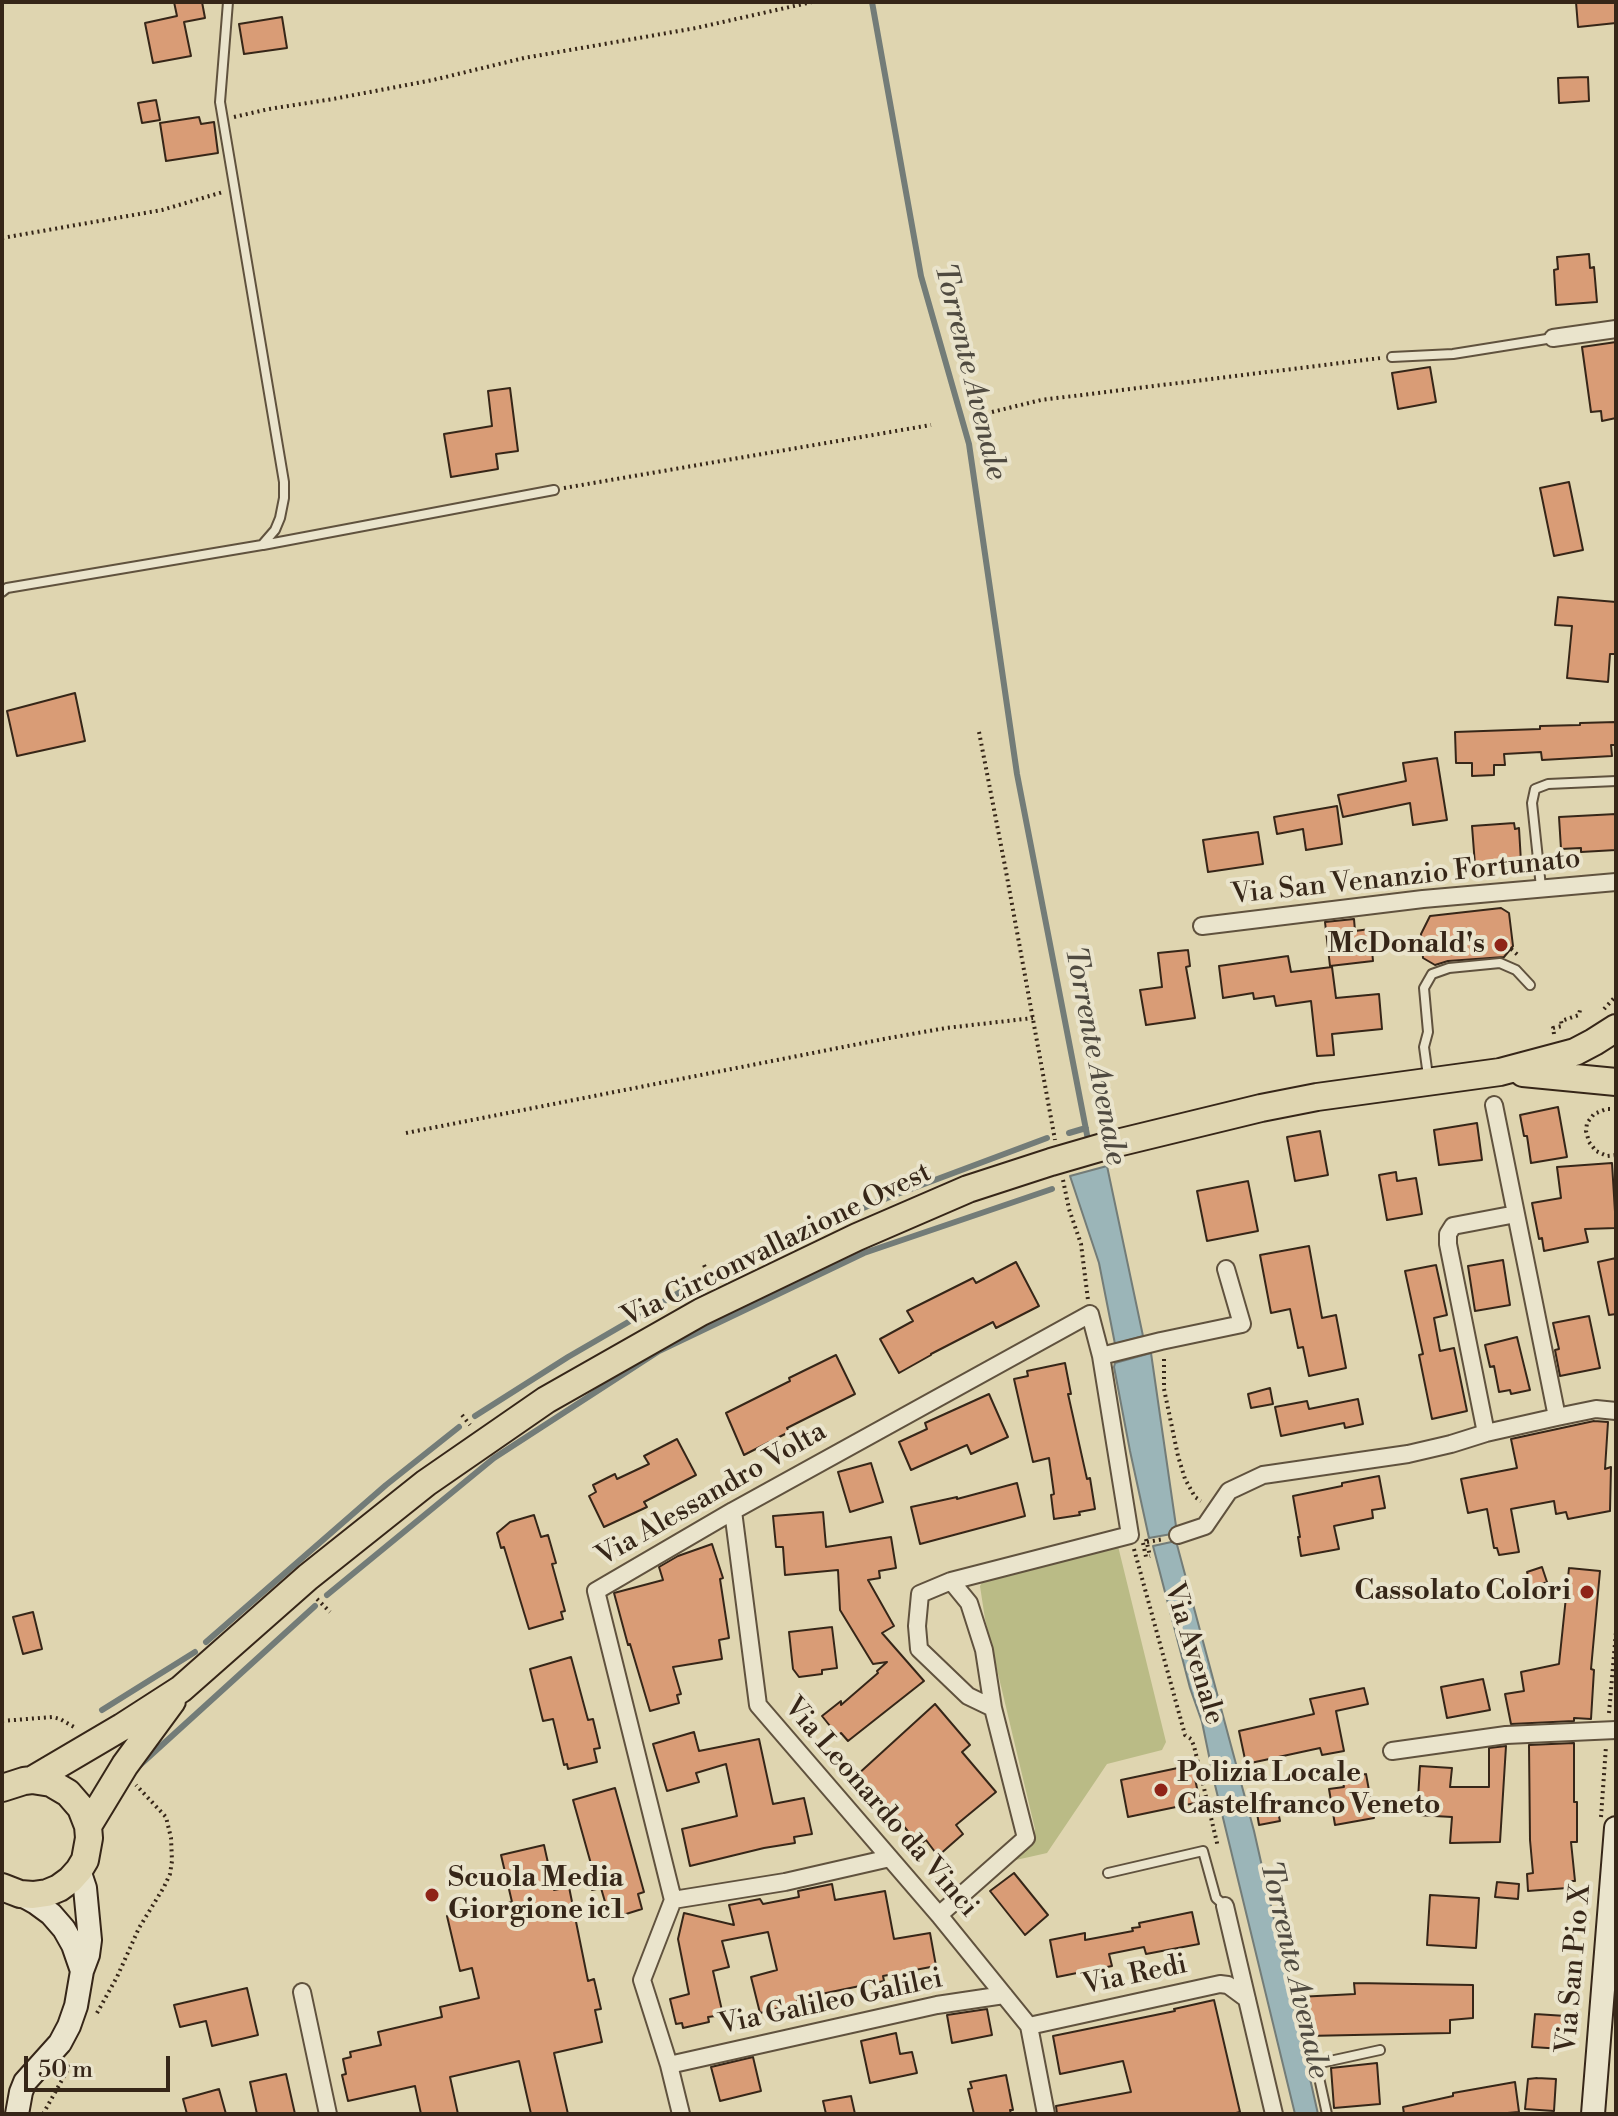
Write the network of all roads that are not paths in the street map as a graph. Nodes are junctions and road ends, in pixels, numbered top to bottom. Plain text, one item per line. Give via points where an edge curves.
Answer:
1 (228, 2) edge
2 (1616, 329) edge
3 (1553, 338) joint
4 (1392, 357) road end
5 (554, 490) road end
6 (262, 545) junction
7 (2, 592) edge
8 (1616, 781) edge
9 (1616, 882) edge
10 (1541, 887) junction
11 (1202, 926) dead end
12 (1530, 985) dead end
13 (1425, 1001) junction
14 (1434, 1006) dead end
15 (1616, 1028) edge
16 (1500, 1072) junction
17 (1428, 1081) junction
18 (1616, 1082) edge
19 (1494, 1105) dead end
20 (1516, 1214) junction
21 (1226, 1269) dead end
22 (1108, 1355) junction
23 (1616, 1411) edge
24 (1557, 1417) junction
25 (1486, 1433) junction
26 (733, 1511) junction
27 (1178, 1535) dead end
28 (951, 1581) junction
29 (181, 1689) junction
30 (993, 1708) junction
31 (1616, 1730) edge
32 (1392, 1751) dead end
33 (15, 1781) edge
34 (88, 1826) junction
35 (1616, 1828) edge
36 (890, 1858) junction
37 (1615, 1859) edge
38 (79, 1870) junction
39 (1108, 1873) dead end
40 (7, 1891) edge
41 (673, 1900) junction
42 (1225, 1906) joint
43 (939, 1915) junction
44 (82, 1971) junction
45 (302, 1992) dead end
46 (1004, 1995) junction
47 (1247, 1999) junction
48 (1029, 2026) junction
49 (1380, 2050) dead end
50 (669, 2065) junction
51 (17, 2114) edge
52 (328, 2114) edge
53 (681, 2114) edge
54 (1046, 2114) edge
55 (1274, 2114) edge
56 (1327, 2114) edge
57 (1593, 2114) edge

1 - 6 lane via 220,102 284,482 280,518
2 - 3 street
3 - 4 lane via 1453,354
5 - 6 lane
6 - 7 lane
8 - 10 lane via 1535,789
9 - 10 street, Via San Venanzio Fortunato
10 - 11 street, Via San Venanzio Fortunato
12 - 13 lane via 1500,963 1449,968 1429,977
13 - 14 lane
13 - 17 lane
15 - 16 main road, Via Circonvallazione Ovest via 1575,1052
16 - 17 main road, Via Circonvallazione Ovest
16 - 18 main road, Via Circonvallazione Ovest
17 - 29 main road, Via Circonvallazione Ovest via 1261,1108 1063,1158 968,1189 701,1312 546,1400 426,1483
19 - 20 street
20 - 24 street
20 - 25 street via 1453,1226 1448,1234
21 - 22 street via 1242,1324
22 - 26 street, Via Alessandro Volta via 1090,1314
22 - 28 street via 1136,1536
23 - 24 street via 1596,1409
24 - 25 street
25 - 27 street via 1408,1454 1263,1475 1229,1491 1205,1526
26 - 36 street, Via Leonardo da Vinci via 758,1705
26 - 41 street, Via Alessandro Volta via 596,1591
28 - 30 street via 969,1603 981,1638
28 - 30 street via 920,1594 919,1649 968,1696
29 - 33 main road, Via Circonvallazione Ovest via 122,1727
29 - 34 main road, Via Circonvallazione Ovest
30 - 43 street via 1026,1838
31 - 32 street via 1506,1735
33 - 34 main road, Via Circonvallazione Ovest via 51,1783 68,1793
34 - 38 main road, Via Circonvallazione Ovest via 88,1849
35 - 37 street, Via San Pio X
36 - 41 street
36 - 43 street, Via Leonardo da Vinci
37 - 57 street, Via San Pio X
38 - 40 main road via 47,1893
38 - 44 street via 90,1940
39 - 42 lane via 1203,1851 1216,1898
40 - 44 street via 44,1909 64,1929
41 - 50 street via 642,1980
42 - 47 street
43 - 46 street, Via Leonardo da Vinci
44 - 51 street via 66,2034 25,2082
45 - 52 street
46 - 48 street, Via Leonardo da Vinci
46 - 50 street, Via Galileo Galilei
47 - 48 street, Via Redi via 1220,1984
47 - 55 street
48 - 54 street, Via Leonardo da Vinci
49 - 56 lane via 1316,2064
50 - 53 street

